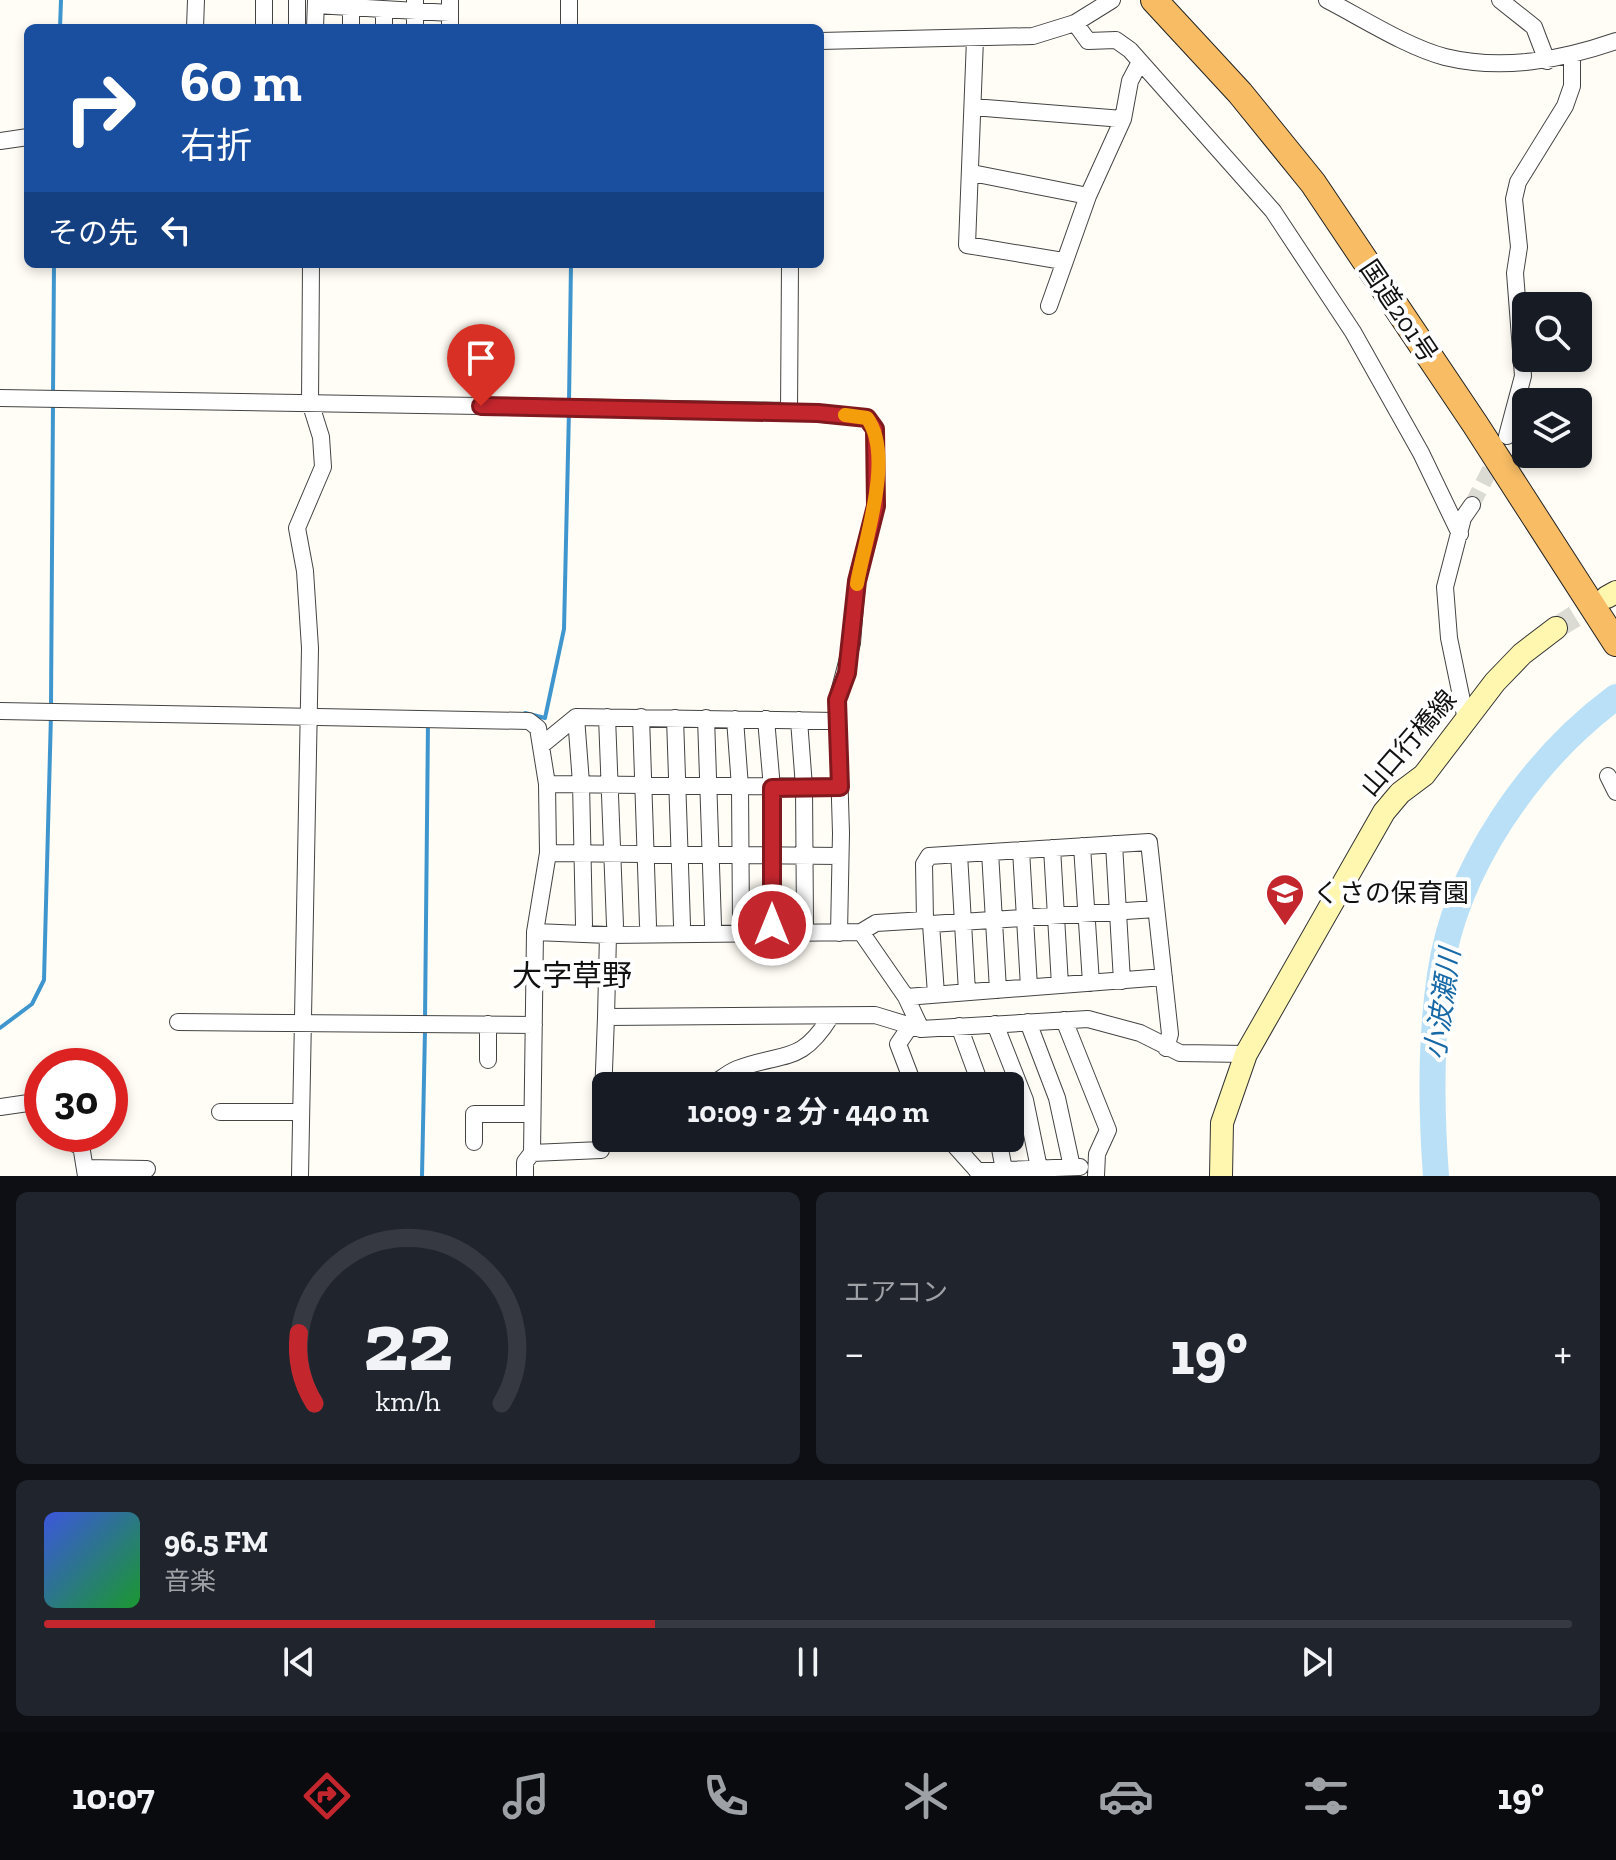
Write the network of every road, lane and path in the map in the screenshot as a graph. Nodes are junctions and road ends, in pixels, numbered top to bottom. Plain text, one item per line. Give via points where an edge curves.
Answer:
1 (196, 0) edge
2 (264, 0) edge
3 (297, 0) edge
4 (569, 0) edge
5 (1112, 0) edge
6 (1154, 0) edge
7 (1327, 0) edge
8 (1500, 0) edge
9 (316, 3) edge
10 (351, 8) junction
11 (384, 10) junction
12 (415, 13) edge
13 (450, 14) edge
14 (1075, 23) junction
15 (195, 24) edge
16 (264, 24) edge
17 (297, 24) edge
18 (315, 24) edge
19 (351, 24) edge
20 (384, 24) edge
21 (569, 24) edge
22 (975, 39) junction
23 (824, 41) edge
24 (1616, 41) edge
25 (1572, 56) junction
26 (1547, 61) junction
27 (1140, 62) junction
28 (973, 107) junction
29 (1123, 119) junction
30 (24, 138) edge
31 (0, 141) edge
32 (972, 173) junction
33 (1088, 196) junction
34 (1063, 261) junction
35 (311, 268) edge
36 (790, 268) edge
37 (1049, 306) dead end
38 (0, 398) edge
39 (310, 402) junction
40 (789, 411) junction
41 (1507, 436) tunnel mouth
42 (1472, 505) tunnel mouth
43 (1460, 534) junction
44 (1556, 628) tunnel mouth
45 (1611, 635) edge
46 (0, 711) edge
47 (307, 715) junction
48 (576, 717) junction
49 (607, 717) junction
50 (641, 717) junction
51 (675, 718) junction
52 (706, 718) junction
53 (735, 719) junction
54 (766, 719) junction
55 (799, 720) junction
56 (1466, 720) junction
57 (836, 721) junction
58 (543, 744) junction
59 (1608, 776) dead end
60 (581, 783) junction
61 (547, 784) junction
62 (612, 784) junction
63 (645, 784) junction
64 (679, 785) junction
65 (709, 786) junction
66 (740, 787) junction
67 (804, 787) junction
68 (840, 787) junction
69 (772, 788) junction
70 (1616, 792) edge
71 (1114, 844) junction
72 (1082, 846) junction
73 (1052, 848) junction
74 (1021, 850) junction
75 (990, 852) junction
76 (548, 853) junction
77 (584, 854) junction
78 (614, 854) junction
79 (647, 854) junction
80 (959, 854) junction
81 (681, 855) junction
82 (712, 855) junction
83 (742, 855) junction
84 (772, 855) junction
85 (805, 856) junction
86 (840, 856) junction
87 (1156, 909) junction
88 (1118, 912) junction
89 (1086, 914) junction
90 (1056, 916) junction
91 (1025, 918) junction
92 (994, 920) junction
93 (928, 922) junction
94 (963, 922) junction
95 (559, 925) dead end
96 (584, 925) junction
97 (648, 925) junction
98 (682, 925) junction
99 (713, 925) junction
100 (741, 925) junction
101 (772, 925) junction
102 (805, 925) junction
103 (835, 929) junction
104 (611, 930) junction
105 (535, 932) junction
106 (861, 932) junction
107 (1164, 977) junction
108 (1122, 981) junction
109 (1091, 983) junction
110 (1060, 985) junction
111 (1029, 987) junction
112 (998, 990) junction
113 (967, 992) junction
114 (936, 994) junction
115 (906, 997) junction
116 (218, 1004) dead end
117 (831, 1016) junction
118 (606, 1017) junction
119 (1064, 1020) junction
120 (302, 1021) junction
121 (178, 1022) dead end
122 (218, 1022) junction
123 (1028, 1022) junction
124 (488, 1024) junction
125 (995, 1024) junction
126 (534, 1025) junction
127 (959, 1026) junction
128 (916, 1027) junction
129 (1166, 1048) junction
130 (1246, 1054) junction
131 (488, 1060) dead end
132 (605, 1072) edge
133 (733, 1072) edge
134 (909, 1072) edge
135 (976, 1072) edge
136 (24, 1104) edge
137 (0, 1107) edge
138 (220, 1112) dead end
139 (301, 1112) junction
140 (531, 1114) junction
141 (474, 1142) dead end
142 (592, 1150) edge
143 (82, 1152) edge
144 (960, 1152) edge
145 (1001, 1152) edge
146 (532, 1153) junction
147 (147, 1169) dead end
148 (1004, 1170) junction
149 (1063, 1170) edge
150 (1032, 1171) edge
151 (1096, 1171) edge
152 (85, 1172) edge
153 (980, 1174) edge
154 (300, 1176) edge
155 (525, 1176) edge
156 (1221, 1176) edge

1 - 15 street
2 - 16 street
3 - 17 street
4 - 21 street
5 - 14 street
6 - 45 highway, 国道201号 via 1313,183
7 - 26 street via 1442,56 1474,62
8 - 26 street via 1534,27
9 - 10 street
9 - 18 street
10 - 11 street
10 - 19 street
11 - 12 street
11 - 20 street
12 - 13 street
14 - 22 street via 1033,36
14 - 27 street via 1088,41 1116,40
22 - 23 street
22 - 28 street
24 - 25 street
25 - 26 street
25 - 41 street via 1572,86 1565,106 1518,182 1514,199 1523,376
27 - 29 street via 1130,81
27 - 43 street via 1273,211 1353,332
28 - 29 street
28 - 32 street
29 - 33 street
30 - 31 street
32 - 33 street
32 - 34 street via 967,245
33 - 34 street
34 - 37 street
35 - 39 street
36 - 40 street
38 - 39 street
39 - 40 street
39 - 47 street via 324,452 323,467 297,528 310,648
40 - 57 street via 867,418 875,429 876,506 857,581 852,643
42 - 43 street
43 - 56 street via 1445,587 1449,638
44 - 56 main road, 山口行橋線 via 1522,654
46 - 47 street
47 - 58 street via 529,721 538,728
47 - 120 street
48 - 49 street
48 - 58 street
48 - 60 street
49 - 50 street
49 - 62 street
50 - 51 street
50 - 63 street
51 - 52 street
51 - 64 street
52 - 53 street
52 - 65 street
53 - 54 street
53 - 66 street
54 - 55 street
54 - 69 street
55 - 57 street
55 - 67 street
56 - 130 main road, 山口行橋線 via 1424,775 1384,812
57 - 68 street
58 - 61 street
59 - 70 street
60 - 61 street
60 - 62 street
60 - 77 street
61 - 76 street
62 - 63 street
62 - 78 street
63 - 64 street
63 - 79 street
64 - 65 street
64 - 81 street
65 - 66 street
65 - 82 street
66 - 69 street
66 - 83 street
67 - 68 street
67 - 69 street
67 - 85 street
68 - 86 street
69 - 84 street
71 - 72 street
71 - 87 street via 1149,842
71 - 88 street
72 - 73 street
72 - 89 street
73 - 74 street
73 - 90 street
74 - 75 street
74 - 91 street
75 - 80 street
75 - 92 street
76 - 77 street
76 - 105 street
77 - 78 street
77 - 96 street
78 - 79 street
78 - 104 street
79 - 81 street
79 - 97 street
80 - 93 street via 929,856 924,864
80 - 94 street
81 - 82 street
81 - 98 street
82 - 83 street
82 - 99 street
83 - 84 street
83 - 100 street
84 - 85 street
84 - 101 street
85 - 86 street
85 - 102 street
86 - 103 street
87 - 88 street
87 - 107 street
88 - 89 street
88 - 108 street
89 - 90 street
89 - 109 street
90 - 91 street
90 - 110 street
91 - 92 street
91 - 111 street
92 - 94 street
92 - 112 street
93 - 94 street
93 - 106 street via 876,923
93 - 114 street
94 - 113 street
95 - 96 street
96 - 104 street
97 - 98 street
97 - 104 street
98 - 99 street
99 - 100 street
100 - 101 street
101 - 102 street
102 - 103 street
103 - 104 street
103 - 106 street
104 - 105 street
104 - 118 street
105 - 126 street
106 - 115 street
107 - 108 street
107 - 129 street via 1170,1034
108 - 109 street
109 - 110 street
110 - 111 street
111 - 112 street
112 - 113 street
113 - 114 street
114 - 115 street
115 - 128 street
116 - 122 street
117 - 118 street
117 - 128 street via 875,1015
117 - 133 street via 816,1041 794,1054
118 - 132 street
119 - 123 street
119 - 129 street via 1088,1019 1140,1033
119 - 151 street via 1108,1130
120 - 122 street
120 - 124 street
120 - 139 street
121 - 122 street
123 - 125 street
123 - 149 street via 1057,1098
124 - 126 street
124 - 131 street
125 - 127 street
125 - 150 street via 1025,1100
126 - 140 street
127 - 128 street
127 - 135 street
128 - 134 street via 898,1044
129 - 130 street
130 - 156 main road, 山口行橋線 via 1222,1123
136 - 137 street
138 - 139 street
139 - 154 street
140 - 141 street via 474,1114
140 - 146 street
142 - 146 street
143 - 152 street
144 - 153 street
145 - 148 street
146 - 155 street via 525,1162
147 - 152 street
148 - 150 street
148 - 153 street
149 - 150 street
149 - 151 street

